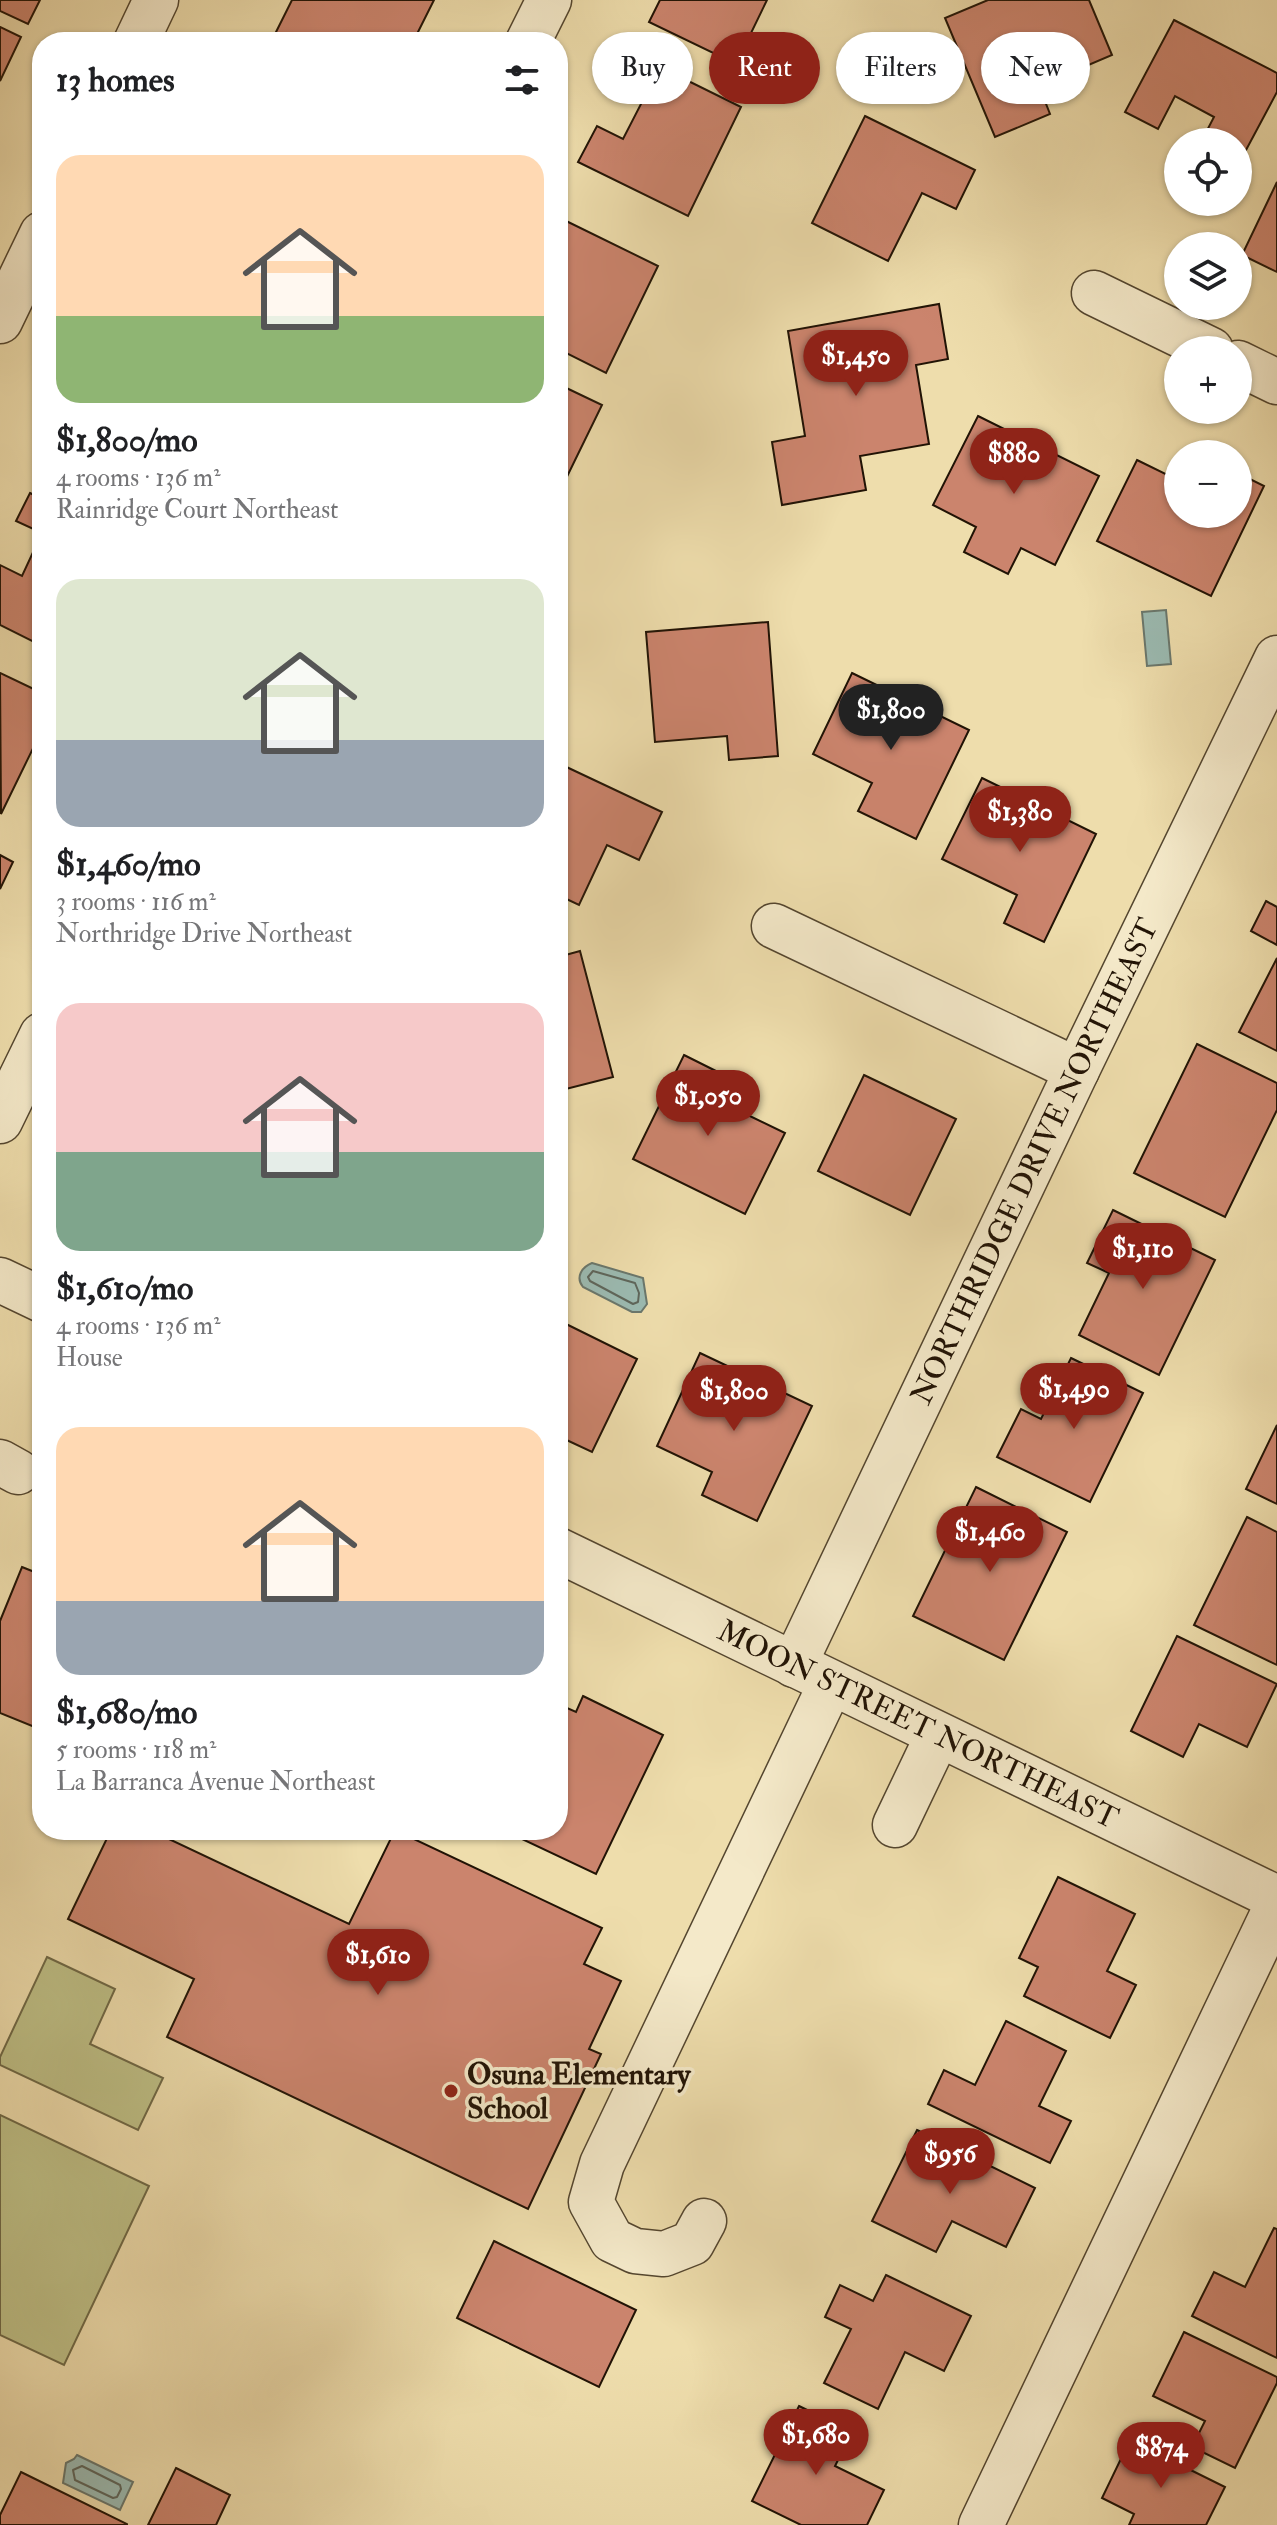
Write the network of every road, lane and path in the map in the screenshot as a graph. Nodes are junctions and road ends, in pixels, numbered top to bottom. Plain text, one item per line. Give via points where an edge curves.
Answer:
1 (156, 0) edge
2 (549, 0) edge
3 (141, 32) edge
4 (533, 32) edge
5 (32, 255) edge
6 (1094, 293) dead end
7 (0, 321) edge
8 (1182, 336) edge
9 (1252, 370) edge
10 (1277, 382) edge
11 (1277, 658) edge
12 (774, 926) dead end
13 (32, 1055) edge
14 (1077, 1070) junction
15 (0, 1121) edge
16 (0, 1280) edge
17 (32, 1295) edge
18 (568, 1555) edge
19 (813, 1674) junction
20 (938, 1735) junction
21 (895, 1825) dead end
22 (1277, 1898) edge
23 (1277, 1905) edge
24 (704, 2221) dead end
25 (981, 2525) edge

1 - 3 street
2 - 4 street
5 - 7 street
6 - 8 street
9 - 10 street
11 - 14 street, NORTHRIDGE DRIVE NORTHEAST
12 - 14 street
13 - 15 street
14 - 19 street, NORTHRIDGE DRIVE NORTHEAST
16 - 17 street
18 - 19 street, MOON STREET NORTHEAST
19 - 20 street, MOON STREET NORTHEAST
19 - 24 street, NORTHRIDGE DRIVE NORTHEAST via 602,2164 591,2202 612,2240 635,2251 664,2254 692,2243
20 - 21 street
20 - 22 street, MOON STREET NORTHEAST
23 - 25 street

